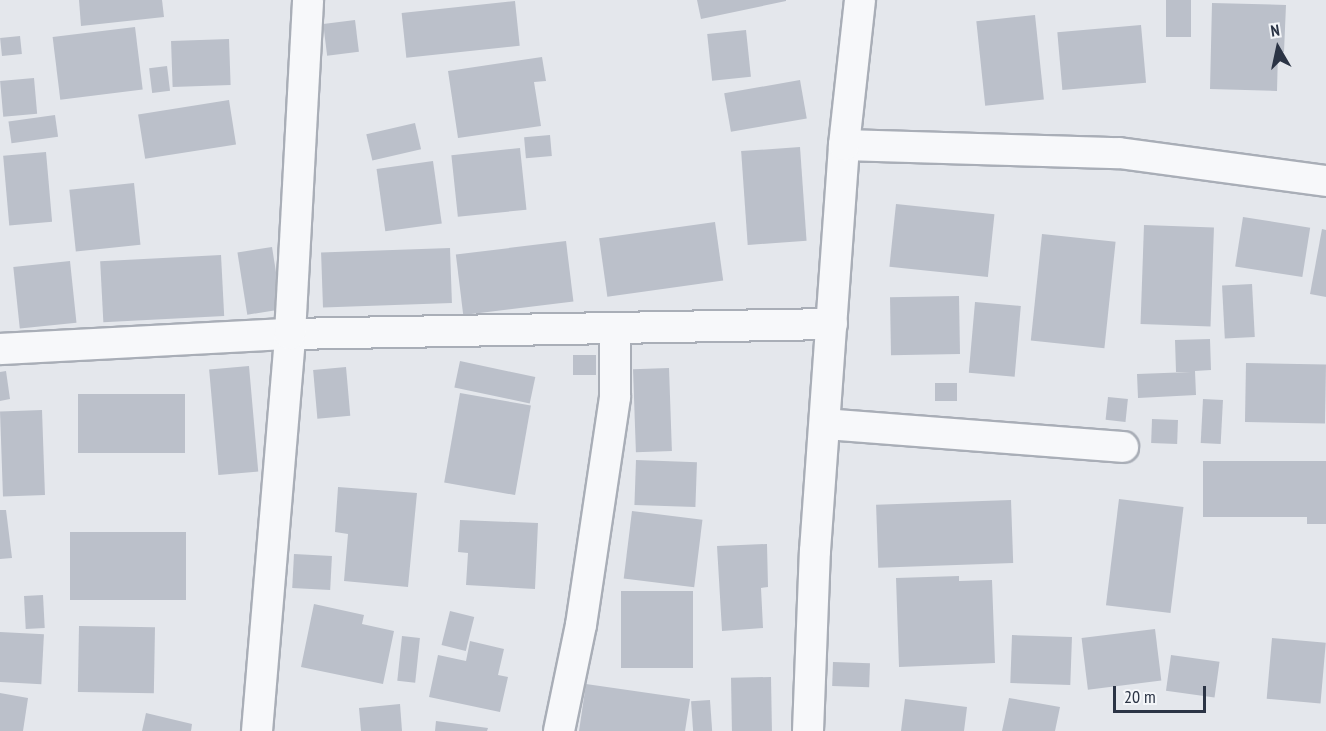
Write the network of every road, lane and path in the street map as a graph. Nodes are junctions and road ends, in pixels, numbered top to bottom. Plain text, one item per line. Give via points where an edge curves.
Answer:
1 (308, 0) edge
2 (860, 0) edge
3 (844, 145) junction
4 (1326, 181) edge
5 (832, 324) junction
6 (615, 328) junction
7 (290, 334) junction
8 (0, 349) edge
9 (825, 424) junction
10 (1124, 447) dead end
11 (257, 731) edge
12 (560, 731) edge
13 (808, 731) edge

1 - 7 street
2 - 3 street
3 - 4 street via 1119,153
3 - 5 street
5 - 6 street
5 - 9 street
6 - 7 street
6 - 12 street via 615,397 581,625
7 - 8 street
7 - 11 street
9 - 10 street
9 - 13 street

